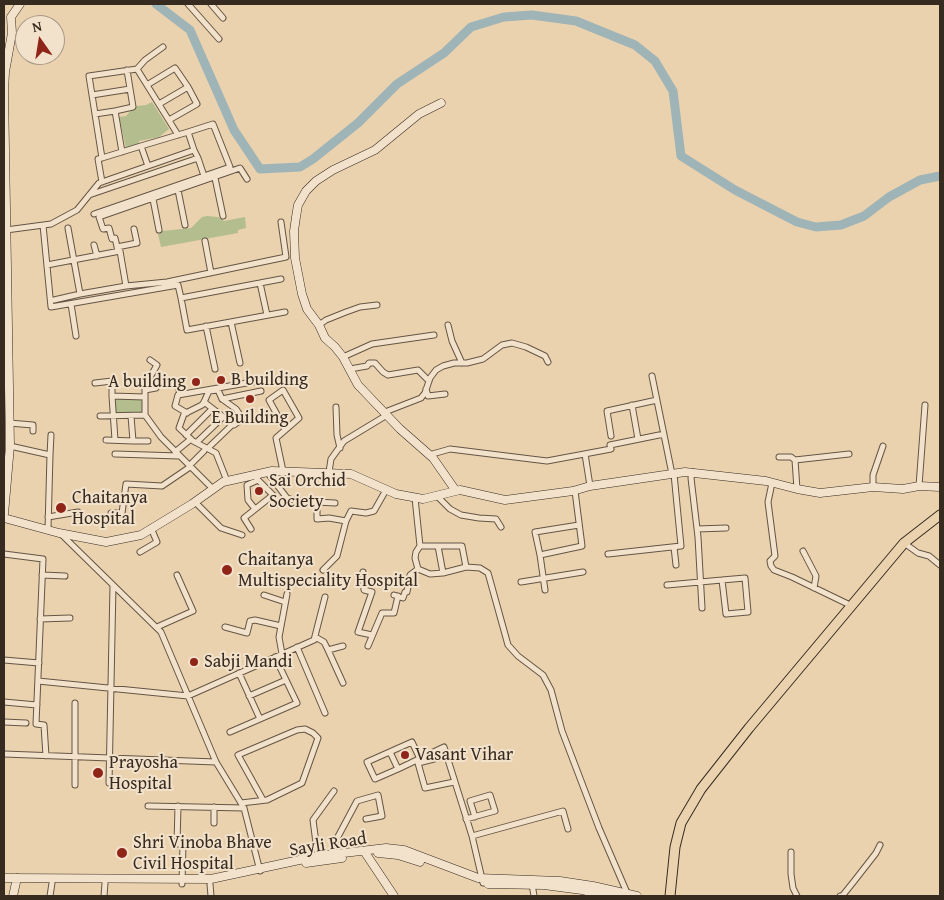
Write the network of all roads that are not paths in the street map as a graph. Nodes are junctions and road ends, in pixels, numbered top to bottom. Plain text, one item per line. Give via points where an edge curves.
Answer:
1 (20, 4) edge
2 (188, 4) edge
3 (211, 4) edge
4 (11, 17) junction
5 (223, 18) dead end
6 (4, 22) edge
7 (219, 39) dead end
8 (164, 47) dead end
9 (137, 69) junction
10 (127, 70) junction
11 (147, 85) junction
12 (188, 88) junction
13 (130, 89) junction
14 (92, 95) junction
15 (441, 103) dead end
16 (159, 104) junction
17 (115, 111) junction
18 (95, 114) junction
19 (169, 120) junction
20 (188, 132) junction
21 (178, 135) junction
22 (141, 146) junction
23 (194, 150) junction
24 (122, 152) junction
25 (102, 158) junction
26 (198, 158) junction
27 (148, 166) junction
28 (204, 176) junction
29 (215, 178) junction
30 (247, 179) dead end
31 (102, 182) junction
32 (178, 190) junction
33 (89, 195) junction
34 (153, 199) junction
35 (94, 214) dead end
36 (223, 216) dead end
37 (281, 222) dead end
38 (43, 225) junction
39 (185, 225) dead end
40 (68, 228) dead end
41 (134, 229) dead end
42 (6, 230) junction
43 (159, 230) dead end
44 (204, 241) dead end
45 (5, 244) edge
46 (94, 244) dead end
47 (117, 249) junction
48 (97, 256) junction
49 (74, 260) junction
50 (47, 265) junction
51 (5, 268) edge
52 (211, 272) junction
53 (281, 279) dead end
54 (260, 283) junction
55 (126, 286) junction
56 (5, 290) edge
57 (80, 294) junction
58 (180, 298) junction
59 (54, 300) dead end
60 (71, 304) junction
61 (377, 305) dead end
62 (285, 312) dead end
63 (266, 315) junction
64 (231, 322) junction
65 (319, 325) junction
66 (448, 325) dead end
67 (206, 326) junction
68 (434, 335) dead end
69 (76, 336) dead end
70 (343, 357) junction
71 (150, 360) dead end
72 (548, 362) dead end
73 (240, 363) dead end
74 (462, 363) junction
75 (215, 369) dead end
76 (350, 369) junction
77 (652, 376) dead end
78 (258, 381) dead end
79 (177, 382) dead end
80 (428, 382) junction
81 (95, 383) dead end
82 (156, 388) dead end
83 (426, 389) junction
84 (6, 390) edge
85 (145, 390) junction
86 (261, 391) dead end
87 (180, 394) junction
88 (446, 394) dead end
89 (112, 396) junction
90 (145, 397) junction
91 (222, 399) junction
92 (657, 400) junction
93 (204, 402) junction
94 (632, 405) junction
95 (925, 405) dead end
96 (212, 408) junction
97 (336, 408) dead end
98 (187, 413) junction
99 (386, 414) junction
100 (145, 415) junction
101 (100, 416) dead end
102 (113, 416) junction
103 (131, 416) junction
104 (223, 417) junction
105 (9, 423) junction
106 (232, 424) junction
107 (285, 429) junction
108 (33, 432) dead end
109 (51, 434) dead end
110 (664, 434) junction
111 (612, 436) dead end
112 (191, 439) junction
113 (638, 439) junction
114 (106, 440) dead end
115 (114, 440) junction
116 (133, 441) junction
117 (148, 441) dead end
118 (10, 446) junction
119 (883, 446) dead end
120 (340, 448) junction
121 (206, 450) junction
122 (115, 454) dead end
123 (177, 454) junction
124 (585, 454) junction
125 (849, 454) dead end
126 (50, 455) junction
127 (429, 455) junction
128 (779, 456) dead end
129 (794, 460) junction
130 (190, 466) junction
131 (283, 471) junction
132 (267, 472) junction
133 (329, 472) junction
134 (693, 472) junction
135 (673, 474) junction
136 (256, 477) junction
137 (227, 481) junction
138 (772, 483) junction
139 (590, 486) junction
140 (919, 486) junction
141 (940, 487) edge
142 (873, 488) junction
143 (213, 489) junction
144 (797, 489) junction
145 (386, 490) junction
146 (456, 491) junction
147 (575, 491) junction
148 (437, 496) junction
149 (415, 498) junction
150 (195, 502) junction
151 (318, 502) junction
152 (335, 502) dead end
153 (255, 509) junction
154 (78, 512) dead end
155 (112, 514) dead end
156 (940, 515) edge
157 (4, 516) edge
158 (48, 517) junction
159 (346, 521) junction
160 (579, 525) junction
161 (501, 527) dead end
162 (151, 528) junction
163 (726, 528) dead end
164 (48, 529) junction
165 (251, 529) dead end
166 (697, 530) junction
167 (59, 532) junction
168 (242, 534) dead end
169 (904, 543) junction
170 (420, 546) junction
171 (438, 546) junction
172 (674, 547) junction
173 (803, 551) dead end
174 (140, 552) dead end
175 (4, 554) edge
176 (608, 554) dead end
177 (540, 555) junction
178 (676, 565) dead end
179 (940, 565) edge
180 (466, 567) junction
181 (418, 568) junction
182 (323, 570) dead end
183 (363, 572) dead end
184 (583, 572) dead end
185 (42, 574) junction
186 (442, 574) junction
187 (177, 575) dead end
188 (65, 576) dead end
189 (543, 579) junction
190 (722, 580) junction
191 (521, 582) dead end
192 (700, 582) junction
193 (113, 585) junction
194 (667, 585) dead end
195 (814, 588) junction
196 (545, 590) dead end
197 (286, 594) dead end
198 (264, 595) dead end
199 (325, 597) dead end
200 (285, 602) junction
201 (852, 606) junction
202 (702, 608) dead end
203 (70, 618) dead end
204 (40, 619) junction
205 (281, 626) junction
206 (157, 627) junction
207 (225, 627) dead end
208 (372, 635) junction
209 (314, 640) junction
210 (343, 646) dead end
211 (368, 646) dead end
212 (297, 647) junction
213 (328, 650) junction
214 (282, 654) junction
215 (275, 657) junction
216 (4, 660) edge
217 (38, 663) junction
218 (239, 673) junction
219 (286, 680) junction
220 (38, 681) junction
221 (343, 683) dead end
222 (110, 688) junction
223 (188, 696) junction
224 (249, 696) junction
225 (4, 702) edge
226 (76, 703) dead end
227 (37, 705) junction
228 (325, 713) dead end
229 (260, 719) junction
230 (4, 722) edge
231 (26, 723) dead end
232 (230, 732) dead end
233 (390, 752) junction
234 (4, 754) edge
235 (46, 756) junction
236 (446, 756) junction
237 (76, 757) junction
238 (109, 758) junction
239 (420, 758) junction
240 (216, 762) junction
241 (398, 769) junction
242 (454, 782) junction
243 (109, 783) dead end
244 (76, 785) dead end
245 (334, 791) dead end
246 (263, 800) junction
247 (241, 803) junction
248 (148, 806) dead end
249 (178, 806) junction
250 (214, 808) junction
251 (244, 808) junction
252 (475, 817) junction
253 (466, 819) junction
254 (366, 820) dead end
255 (214, 823) dead end
256 (568, 829) dead end
257 (472, 836) junction
258 (880, 845) dead end
259 (791, 852) dead end
260 (366, 854) junction
261 (334, 856) junction
262 (318, 858) junction
263 (259, 870) junction
264 (4, 878) edge
265 (18, 881) junction
266 (182, 881) junction
267 (482, 881) junction
268 (4, 883) edge
269 (52, 883) junction
270 (105, 883) junction
271 (210, 884) junction
272 (532, 884) junction
273 (628, 895) edge
274 (14, 896) edge
275 (18, 896) edge
276 (50, 896) edge
277 (104, 896) edge
278 (210, 896) edge
279 (394, 896) edge
280 (534, 896) edge
281 (610, 896) edge
282 (636, 896) edge
283 (670, 896) edge
284 (797, 896) edge
285 (840, 896) edge

1 - 4 main road
2 - 7 street
3 - 5 street
4 - 6 main road
4 - 42 main road via 12,33 4,91
8 - 9 street
9 - 10 street
9 - 11 street
10 - 13 street
10 - 14 street via 89,76
11 - 12 street via 175,68
11 - 16 street
12 - 16 street
12 - 19 street via 197,104
13 - 14 street
13 - 17 street via 133,107
14 - 18 street
15 - 65 main road via 419,114 375,150 316,181 298,205 294,231 295,258 307,309
16 - 19 street
17 - 18 street
17 - 24 street
18 - 25 street
19 - 21 street
20 - 21 street
20 - 23 street
20 - 28 street via 213,124 230,167
21 - 22 street
22 - 24 street
22 - 27 street
23 - 26 street
23 - 27 street
24 - 25 street
25 - 31 street via 98,159
26 - 28 street
26 - 33 street
27 - 31 street
28 - 35 street
29 - 30 street via 240,168
29 - 32 street
29 - 36 street
31 - 33 street
32 - 34 street
32 - 39 street
33 - 38 street via 77,210
34 - 43 street
34 - 47 street via 99,217 103,230 109,228 112,239 115,238
37 - 52 street via 286,257
38 - 42 street
38 - 50 street
40 - 49 street
41 - 47 street via 137,243
42 - 45 main road
44 - 52 street
45 - 51 main road
46 - 48 street
47 - 48 street
47 - 55 street via 120,250
48 - 49 street
49 - 50 street
49 - 57 street
50 - 60 street via 51,307
51 - 56 main road
52 - 55 street via 167,282
53 - 54 street
54 - 58 street
54 - 63 street
55 - 57 street
56 - 84 main road
57 - 59 street
58 - 60 street via 178,285
58 - 67 street via 187,330
60 - 69 street
61 - 65 street via 360,307
62 - 63 street
63 - 64 street
64 - 67 street
64 - 73 street
65 - 70 main road via 325,338
66 - 74 street
67 - 75 street
68 - 70 street via 372,344
70 - 76 main road
71 - 85 street via 157,365 144,386
72 - 74 street via 540,353 512,343 502,345 484,359
74 - 80 street via 444,366 432,374
76 - 80 street via 375,363 388,375 418,370
76 - 99 main road via 358,385
77 - 92 street
78 - 87 street
79 - 87 street
80 - 83 street
81 - 89 street via 112,381
82 - 85 street
83 - 88 street via 428,396
83 - 99 street via 421,398 394,407
84 - 105 main road
85 - 90 street
86 - 91 street
87 - 98 street via 176,406
89 - 90 street
89 - 102 street
90 - 100 street
91 - 93 street via 218,390 209,391
91 - 106 street via 240,415 238,422
92 - 94 street
92 - 110 street
93 - 96 street
93 - 98 street
94 - 111 street via 607,411
94 - 113 street
95 - 140 street
96 - 104 street
96 - 112 street
97 - 120 street
98 - 112 street via 179,428
99 - 120 street via 344,441
99 - 127 main road
100 - 103 street
100 - 123 street
101 - 102 street
102 - 103 street
102 - 115 street
103 - 116 street
104 - 106 street
104 - 112 street
105 - 108 street via 33,425
105 - 118 main road
106 - 121 street
107 - 107 street via 268,400 282,390 299,418
107 - 131 street via 276,438
109 - 126 street
110 - 113 street
110 - 135 street
112 - 121 street
112 - 123 street
113 - 124 street
114 - 115 street
115 - 116 street
116 - 117 street
118 - 126 street
118 - 157 main road
119 - 142 street via 873,474
120 - 133 street via 331,459
121 - 130 street
121 - 137 street via 216,453
122 - 123 street
123 - 130 street
124 - 127 street via 543,461 450,449
124 - 139 street
125 - 129 street
126 - 158 street
127 - 146 main road
128 - 129 street
129 - 144 street
130 - 143 street
130 - 155 street via 162,486 126,484 122,513
131 - 132 main road
131 - 133 main road
132 - 136 main road
132 - 151 street via 287,498
133 - 145 main road via 350,474
134 - 135 main road
134 - 138 main road
134 - 166 street
135 - 139 main road
135 - 172 street via 681,546
136 - 137 main road
136 - 153 street via 247,485 248,500
136 - 153 street via 273,495
137 - 143 main road
138 - 144 main road
138 - 195 street via 768,502 774,556 771,566
139 - 147 main road
140 - 141 main road
140 - 142 main road
142 - 144 main road via 820,493
143 - 150 main road
145 - 149 main road
145 - 159 street via 374,511 351,511
146 - 147 main road via 505,500
146 - 148 main road
147 - 160 street
148 - 149 main road
148 - 161 street via 461,515 496,519
149 - 170 street
150 - 162 main road
150 - 168 street via 222,528
151 - 152 street
151 - 159 street via 317,519
153 - 165 street via 244,518
154 - 158 street
156 - 169 main road
157 - 164 main road
158 - 164 street
159 - 182 street via 337,556
160 - 177 street via 582,546
160 - 177 street via 535,532
162 - 167 main road via 141,535 106,542
162 - 174 street via 157,542
163 - 166 street
164 - 167 main road
166 - 192 street
167 - 193 street
169 - 179 street
169 - 201 main road
170 - 171 street
170 - 181 street via 415,558
171 - 180 street via 462,546
171 - 186 street
172 - 176 street
172 - 178 street
173 - 195 street via 816,576
175 - 185 street via 42,559
177 - 189 street
180 - 186 street
180 - 273 street via 480,568 488,573 508,645 543,675 551,690 562,731
181 - 186 street via 430,574
181 - 208 street via 410,575 403,598 396,596 394,613 382,613
183 - 208 street via 364,590 372,592 358,632
184 - 189 street
185 - 188 street
185 - 204 street
187 - 206 street via 192,611
189 - 191 street
189 - 196 street
190 - 190 street via 745,578 748,612 726,614
190 - 192 street
192 - 194 street
192 - 202 street
193 - 206 street
193 - 222 street
195 - 201 street
197 - 200 street
198 - 200 street
199 - 209 street
200 - 205 street
201 - 283 main road via 701,789 681,822 674,847
203 - 204 street
204 - 217 street
205 - 207 street via 254,620 250,621 247,633
205 - 214 street
206 - 223 street
208 - 211 street
209 - 212 street
209 - 213 street via 318,638 324,642
210 - 213 street
212 - 214 street
212 - 228 street
213 - 221 street
214 - 215 street
215 - 218 street
215 - 219 street
216 - 217 street
217 - 220 street
218 - 223 street
218 - 224 street
219 - 224 street
219 - 229 street via 297,703
220 - 222 street
220 - 227 street
222 - 223 street
222 - 238 street
223 - 240 street
224 - 229 street
225 - 227 street
226 - 237 street
227 - 235 street via 36,724 44,725
229 - 232 street
230 - 231 street
233 - 239 street via 412,742
233 - 241 street
233 - 241 street via 367,762 375,779
234 - 235 street
235 - 237 street
236 - 239 street via 444,747
236 - 242 street
236 - 242 street via 418,763 425,788
237 - 238 street
237 - 244 street
238 - 240 street
238 - 243 street
239 - 241 street
240 - 247 street
242 - 253 street
245 - 262 street via 313,820
246 - 246 street via 302,783 318,738 305,729 297,730 238,755
246 - 247 street
247 - 251 street
248 - 249 street
249 - 250 street
249 - 266 street via 176,844 183,844
250 - 251 street
250 - 255 street
251 - 263 street
252 - 252 street via 495,811 490,795 470,801
252 - 253 street
253 - 257 street
254 - 261 street via 382,816 378,795 357,801 333,846
256 - 257 street via 563,811
257 - 267 street
258 - 285 street
259 - 284 street via 792,881
260 - 261 main road, Sayli Road
260 - 267 main road, Sayli Road via 398,855
260 - 279 main road
261 - 262 main road, Sayli Road
261 - 267 main road via 377,848 399,849
262 - 263 main road, Sayli Road
263 - 266 main road via 215,879
263 - 271 main road, Sayli Road
264 - 265 main road
265 - 266 main road
265 - 268 main road
265 - 269 main road, Sayli Road
265 - 274 main road
265 - 275 main road
266 - 270 main road, Sayli Road
266 - 271 main road, Sayli Road
267 - 272 main road, Sayli Road
267 - 273 main road via 543,879
269 - 270 main road, Sayli Road
269 - 276 street
270 - 277 street
271 - 278 street
272 - 280 street
272 - 281 main road, Sayli Road
273 - 282 main road

